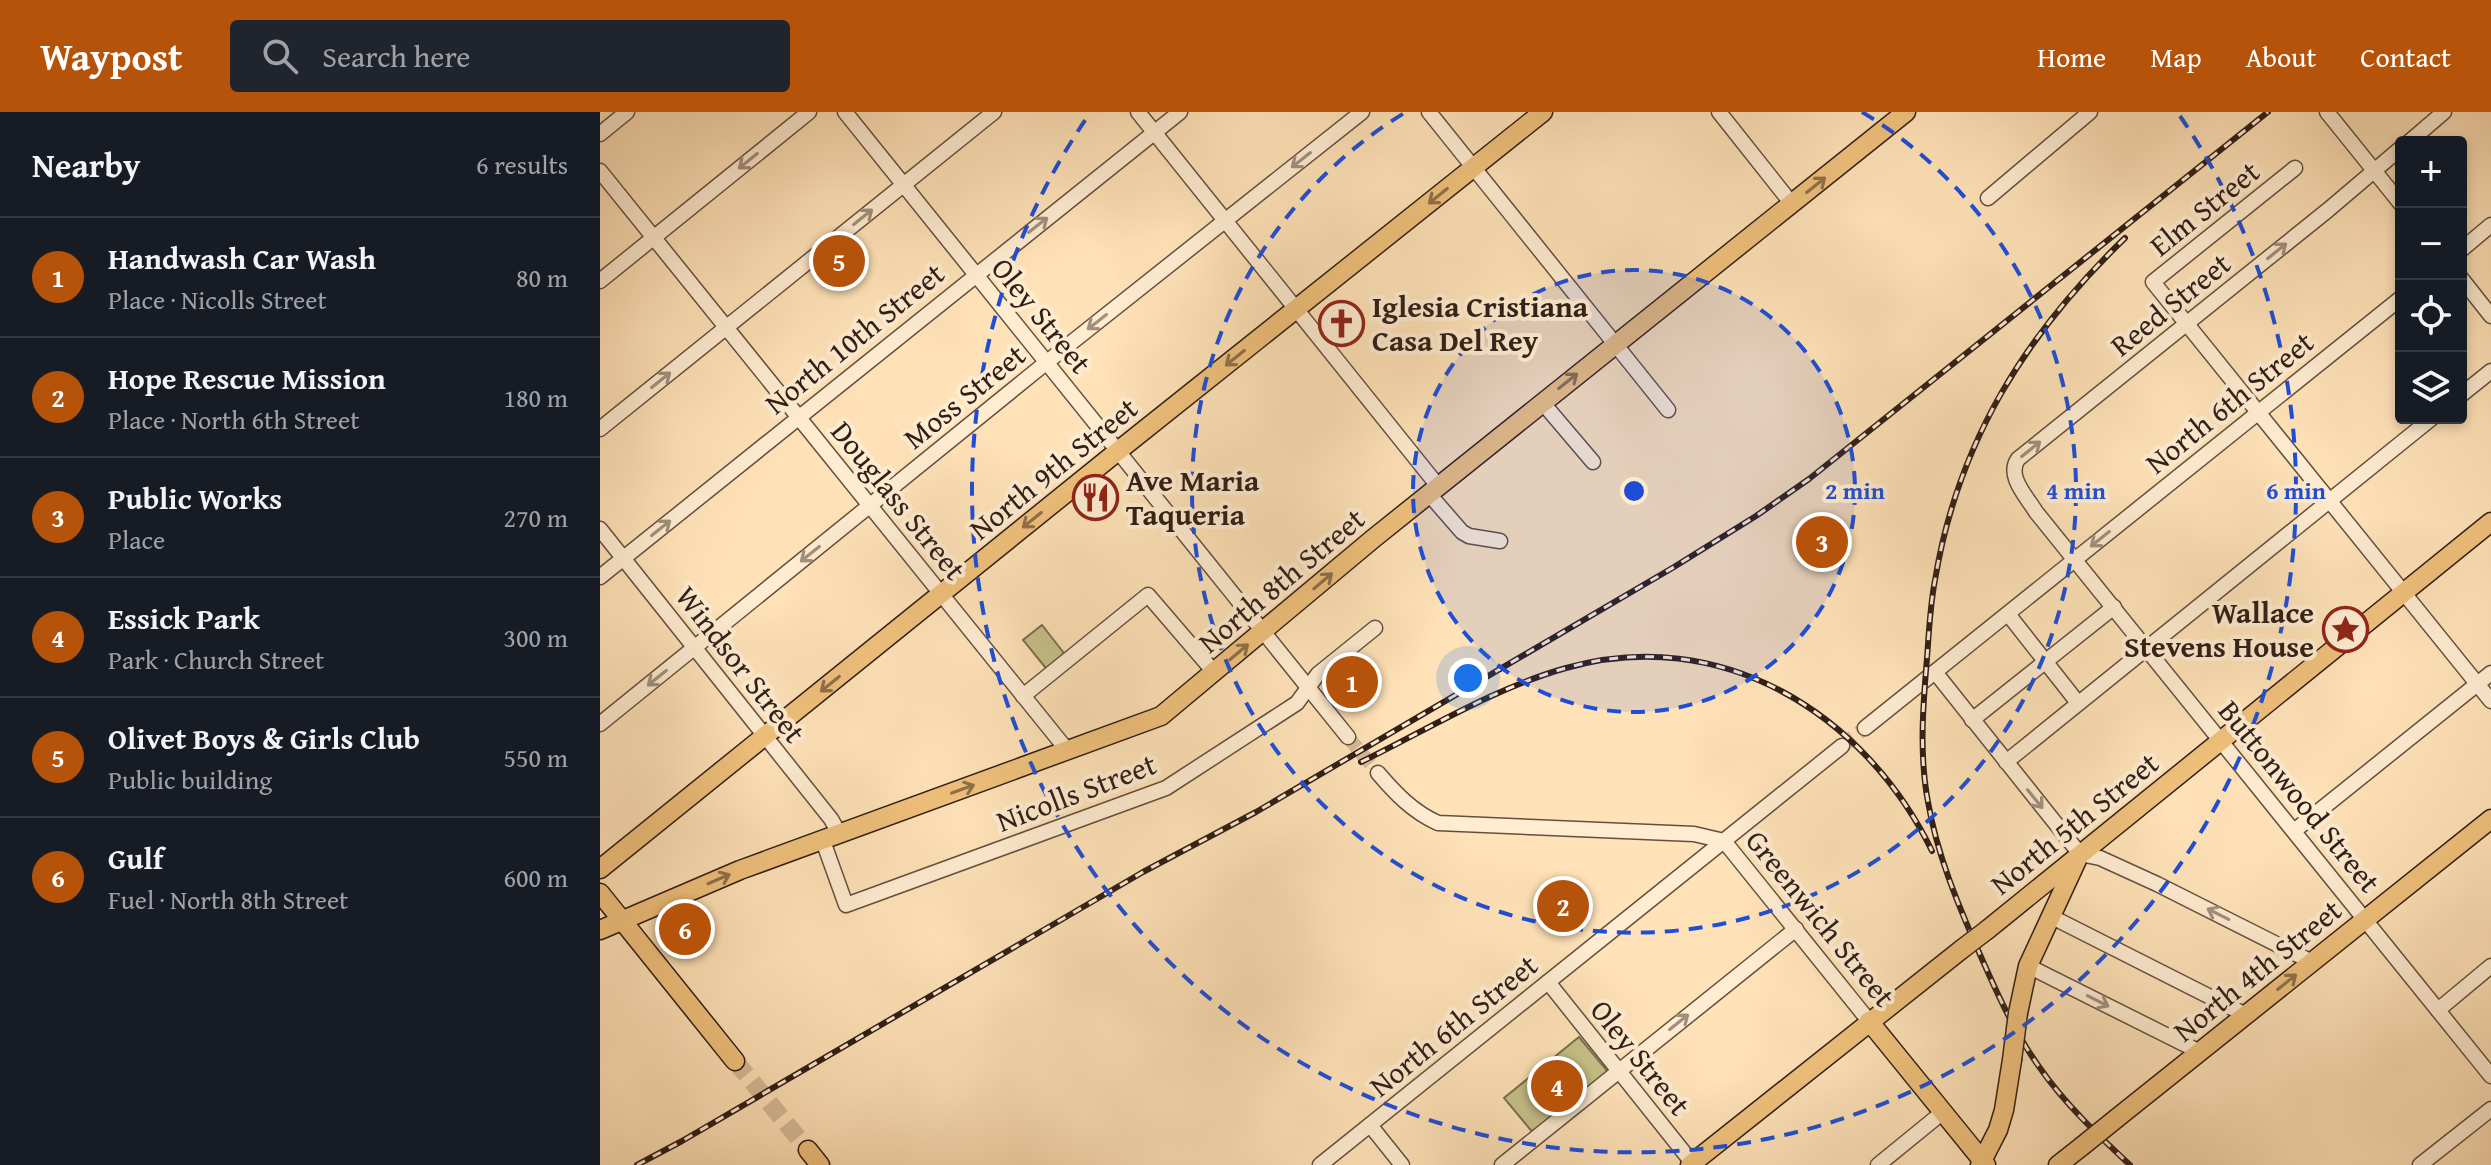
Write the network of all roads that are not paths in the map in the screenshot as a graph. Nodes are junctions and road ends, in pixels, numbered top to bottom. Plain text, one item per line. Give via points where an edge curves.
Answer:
1 (627, 112) edge
2 (809, 112) edge
3 (845, 112) edge
4 (994, 112) edge
5 (1138, 112) edge
6 (1180, 112) edge
7 (1362, 112) edge
8 (1429, 112) edge
9 (1543, 112) edge
10 (1719, 112) edge
11 (1906, 112) edge
12 (2090, 112) edge
13 (2327, 112) edge
14 (2444, 112) edge
15 (1154, 133) junction
16 (600, 134) edge
17 (2416, 136) edge
18 (2395, 153) edge
19 (1474, 167) junction
20 (2295, 168) dead end
21 (600, 171) edge
22 (2374, 171) junction
23 (903, 184) junction
24 (2395, 197) edge
25 (1988, 198) dead end
26 (1792, 204) junction
27 (1225, 221) junction
28 (2491, 225) edge
29 (653, 237) junction
30 (2467, 245) edge
31 (976, 274) junction
32 (2463, 280) edge
33 (600, 281) edge
34 (2395, 303) edge
35 (1296, 309) junction
36 (2491, 316) edge
37 (2187, 324) junction
38 (726, 327) junction
39 (1615, 344) junction
40 (1047, 362) junction
41 (2491, 371) edge
42 (2467, 390) edge
43 (1542, 402) junction
44 (1668, 410) dead end
45 (2258, 412) junction
46 (799, 416) junction
47 (2425, 424) edge
48 (600, 429) edge
49 (1118, 451) junction
50 (1593, 462) dead end
51 (1434, 490) junction
52 (2329, 501) junction
53 (870, 505) junction
54 (2036, 512) joint
55 (2491, 522) edge
56 (600, 529) edge
57 (1500, 541) dead end
58 (624, 558) junction
59 (2076, 559) junction
60 (600, 577) edge
61 (941, 593) junction
62 (2404, 593) junction
63 (2114, 607) junction
64 (2008, 614) junction
65 (1375, 628) dead end
66 (1264, 631) junction
67 (695, 647) junction
68 (2147, 647) junction
69 (2046, 662) junction
70 (1214, 672) junction
71 (1935, 672) junction
72 (2491, 673) edge
73 (2478, 684) junction
74 (1308, 688) junction
75 (1023, 696) junction
76 (2491, 701) edge
77 (2078, 703) junction
78 (1972, 720) junction
79 (600, 724) edge
80 (1865, 728) tunnel mouth
81 (766, 735) junction
82 (1348, 737) tunnel mouth
83 (2221, 739) junction
84 (1842, 746) tunnel mouth
85 (1067, 750) junction
86 (2006, 762) junction
87 (1378, 773) tunnel mouth
88 (2491, 819) edge
89 (2294, 831) junction
90 (831, 837) junction
91 (1724, 841) junction
92 (2080, 854) junction
93 (600, 869) edge
94 (600, 893) edge
95 (846, 905) joint
96 (2052, 917) junction
97 (2365, 919) junction
98 (621, 921) junction
99 (1796, 929) junction
100 (600, 930) edge
101 (2312, 962) junction
102 (2028, 966) junction
103 (2491, 966) edge
104 (1548, 982) junction
105 (2438, 1010) junction
106 (2246, 1015) junction
107 (1869, 1021) junction
108 (2200, 1052) junction
109 (735, 1061) tunnel mouth
110 (1619, 1071) junction
111 (2491, 1076) edge
112 (2491, 1109) edge
113 (1943, 1112) junction
114 (1370, 1125) junction
115 (1692, 1164) edge
116 (1982, 1164) edge
117 (1320, 1165) edge
118 (1402, 1165) edge
119 (1502, 1165) edge
120 (1878, 1165) edge
121 (2058, 1165) edge
122 (2420, 1165) edge

1 - 16 street
2 -> 29 street
3 - 23 street, Oley Street
4 - 23 street
5 - 15 street
6 - 15 street, North 10th Street
7 -> 27 street, Moss Street
8 - 19 street
9 - 19 main road, North 9th Street
10 - 26 street
26 -> 11 main road, North 8th Street
12 - 25 street
13 - 22 street
14 - 17 street
15 - 27 street
31 -> 15 street, North 10th Street
18 - 22 street, Reed Street
19 -> 35 main road, North 9th Street
19 - 39 street
20 - 37 street, Elm Street via 2153,282
21 - 29 street, Douglass Street
22 - 24 street
37 -> 22 street, Reed Street
23 - 31 street, Oley Street
38 -> 23 street
26 - 39 main road, North 8th Street
27 - 35 street
27 -> 40 street, Moss Street
28 - 30 street
29 - 33 street
29 - 38 street, Douglass Street
31 - 40 street, Oley Street
31 - 46 street, North 10th Street
32 - 36 street
34 - 45 street, North 6th Street
35 -> 49 main road, North 9th Street
35 - 51 street
37 - 45 street, Elm Street
54 -> 37 street, Reed Street via 2013,475 2013,465
38 - 46 street, Douglass Street
48 -> 38 street
43 -> 39 main road, North 8th Street
39 - 44 street
40 - 49 street, Oley Street
40 - 53 street, Moss Street
41 - 42 street
43 - 50 street
43 - 51 main road, North 8th Street
45 - 52 street, Elm Street
45 -> 59 street, North 6th Street
46 - 53 street, Douglass Street
58 -> 46 street, North 10th Street
47 - 52 street
49 -> 61 main road, North 9th Street
49 - 66 street, Oley Street
51 - 57 street via 1462,532
66 -> 51 main road, North 8th Street
52 - 62 street, Elm Street
52 - 68 street
53 - 61 street, Douglass Street
53 -> 67 street, Moss Street
54 - 59 street, Buttonwood Street
55 - 62 main road, North 5th Street
56 - 58 street, Windsor Street
58 - 60 street, North 10th Street
58 - 67 street, Windsor Street
59 - 63 street, Buttonwood Street
59 - 64 street, North 6th Street
61 - 75 street, Douglass Street
61 -> 81 main road, North 9th Street
62 - 73 street, Elm Street
62 - 83 main road, North 5th Street
63 - 68 street, Buttonwood Street
63 - 69 street
64 - 69 street
64 - 71 street, North 6th Street
65 - 74 street, Nicolls Street
70 -> 66 main road, North 8th Street
66 - 74 street, Oley Street
67 -> 79 street, Moss Street
67 - 81 street, Windsor Street
68 - 77 street
68 - 83 street, Buttonwood Street
69 - 77 street
69 - 78 street
70 - 75 street via 1148,595
70 - 85 main road, North 8th Street via 1161,716
71 - 78 street
71 - 80 street, North 6th Street
72 - 73 street
73 - 76 street, Elm Street
73 - 89 street
74 - 82 street, Oley Street
74 - 95 street, Nicolls Street via 1297,703 1166,788
75 - 85 street, Douglass Street
77 - 86 street
78 - 86 street
81 - 90 street, Windsor Street via 831,819
81 - 93 main road, North 9th Street
83 - 89 street, Buttonwood Street
83 - 92 main road, North 5th Street
84 - 91 street, North 6th Street
90 -> 85 main road, North 8th Street
86 -> 92 street
87 - 91 street, Greenwich Street via 1406,804 1438,823 1694,834
88 - 97 main road, North 4th Street
89 - 97 street, Buttonwood Street
90 - 95 street, Windsor Street
98 -> 90 main road, North 8th Street
91 - 99 street, Greenwich Street
91 - 104 street, North 6th Street
92 - 96 main road
101 -> 92 street via 2157,884
92 - 107 main road, North 5th Street, bridge
94 - 98 main road
96 - 102 main road
96 - 106 street
97 - 101 main road, North 4th Street
97 - 105 street, Buttonwood Street
98 - 100 main road, North 8th Street
98 - 109 main road
99 - 107 street, Greenwich Street
110 -> 99 street
106 -> 101 main road, North 4th Street
102 -> 108 street
102 - 116 main road, bridge via 2004,1110
103 - 105 street
104 - 110 street, Oley Street
104 - 114 street, North 6th Street
105 - 111 street, Buttonwood Street
106 - 108 main road, North 4th Street
107 - 113 main road, Greenwich Street
107 - 115 main road, North 5th Street
108 - 121 main road, North 4th Street, bridge
110 - 115 street, Oley Street
110 - 119 street
112 - 122 street
113 - 116 main road, Greenwich Street
113 - 120 street
114 - 117 street, North 6th Street
114 - 118 street

